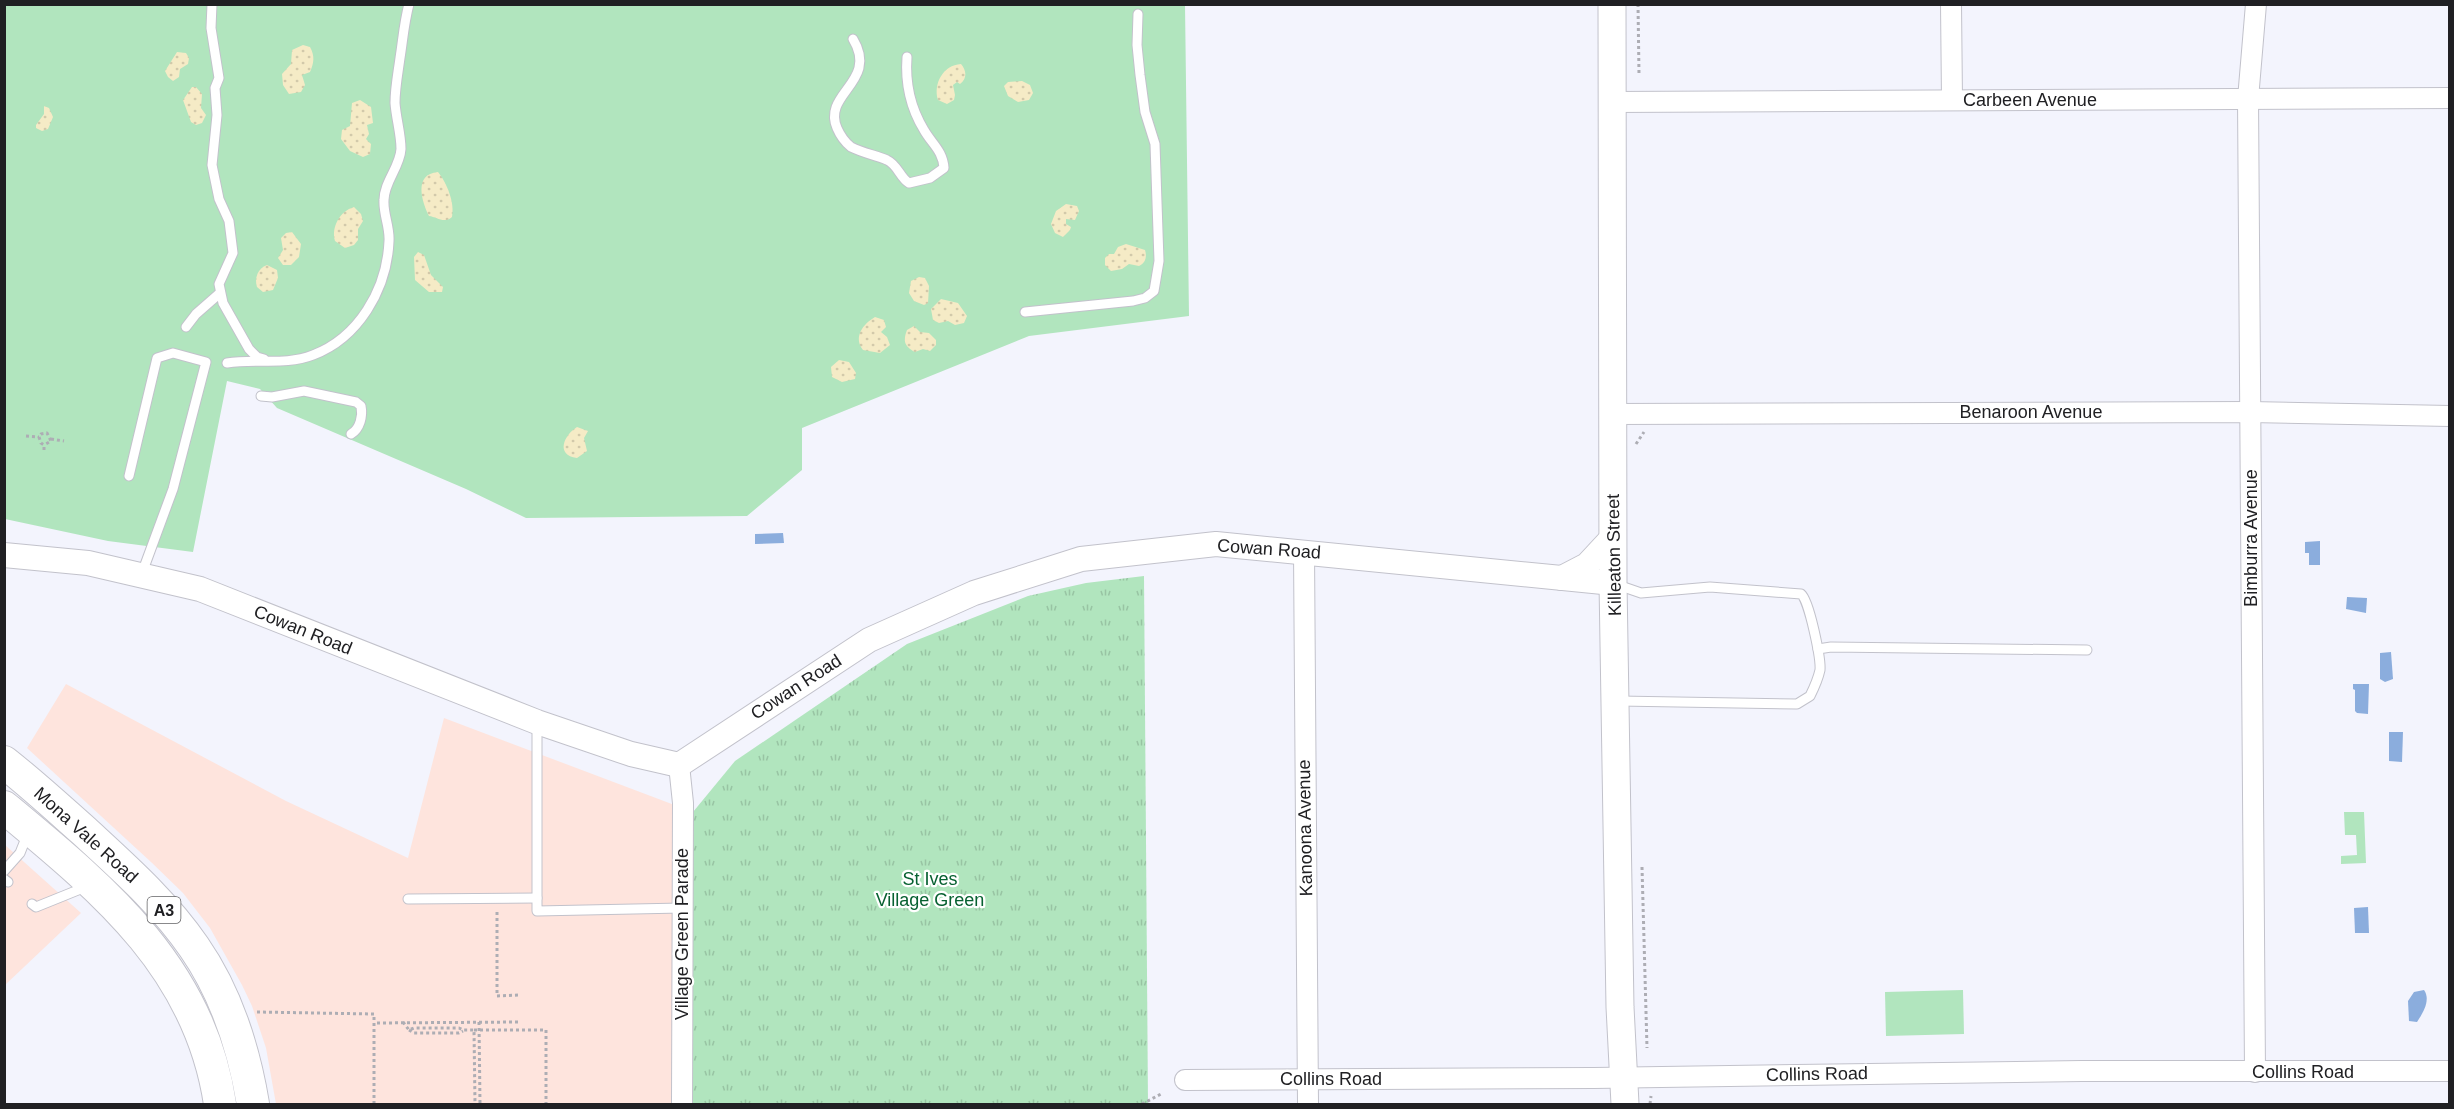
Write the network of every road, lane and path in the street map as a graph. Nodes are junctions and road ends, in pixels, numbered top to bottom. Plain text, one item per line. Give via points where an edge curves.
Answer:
1 (212, 4) edge
2 (410, 4) edge
3 (1612, 4) edge
4 (1638, 4) edge
5 (1951, 4) edge
6 (2256, 4) edge
7 (1138, 14) dead end
8 (853, 39) dead end
9 (907, 57) dead end
10 (1639, 74) dead end
11 (2450, 98) edge
12 (2248, 99) junction
13 (1952, 100) junction
14 (1611, 102) junction
15 (220, 293) junction
16 (1025, 312) dead end
17 (186, 327) dead end
18 (275, 362) junction
19 (227, 363) dead end
20 (261, 396) dead end
21 (2250, 411) junction
22 (1613, 414) junction
23 (2450, 416) edge
24 (46, 427) dead end
25 (45, 432) junction
26 (351, 434) dead end
27 (26, 435) dead end
28 (39, 437) junction
29 (51, 439) junction
30 (64, 441) dead end
31 (44, 445) junction
32 (44, 450) dead end
33 (129, 476) dead end
34 (1613, 537) junction
35 (1304, 552) junction
36 (4, 555) edge
37 (141, 576) junction
38 (1562, 578) junction
39 (1614, 583) junction
40 (1818, 649) junction
41 (2087, 650) dead end
42 (1616, 701) junction
43 (537, 722) junction
44 (4, 762) edge
45 (679, 765) junction
46 (4, 807) edge
47 (30, 828) junction
48 (4, 871) edge
49 (93, 884) junction
50 (537, 898) junction
51 (408, 899) dead end
52 (32, 904) dead end
53 (497, 904) dead end
54 (682, 908) junction
55 (520, 995) dead end
56 (257, 1012) dead end
57 (479, 1022) junction
58 (520, 1022) dead end
59 (374, 1023) junction
60 (403, 1023) junction
61 (474, 1030) junction
62 (2450, 1071) edge
63 (2255, 1072) junction
64 (1624, 1076) junction
65 (1307, 1079) junction
66 (1185, 1080) dead end
67 (1161, 1094) dead end
68 (1651, 1096) dead end
69 (220, 1104) edge
70 (253, 1104) edge
71 (374, 1104) edge
72 (475, 1104) edge
73 (480, 1104) edge
74 (546, 1104) edge
75 (682, 1104) edge
76 (1142, 1104) edge
77 (1308, 1104) edge
78 (1625, 1104) edge
79 (1650, 1104) edge

1 - 15 lane via 219,78 215,88 217,115 212,165 219,199 230,221 233,246 219,284
2 - 18 lane via 395,93 401,148 384,191 390,239 378,286 363,319 347,336 312,356
3 - 14 main road, Killeaton Street
4 - 10 path
5 - 13 street
6 - 12 street, Bimburra Avenue
7 - 16 lane via 1140,75 1156,153 1159,261 1154,291 1133,301
8 - 9 lane via 861,69 837,104 836,126 849,146 888,160 909,183 930,178 944,168 943,158 912,106 906,82
11 - 12 street, Carbeen Avenue
12 - 13 street, Carbeen Avenue
12 - 21 street, Bimburra Avenue
13 - 14 street, Carbeen Avenue
14 - 22 main road, Killeaton Street
15 - 17 lane
15 - 18 lane via 249,349 257,357
18 - 19 lane
20 - 26 lane via 304,391 356,402 361,406 361,419
21 - 22 street, Benaroon Avenue
21 - 23 street, Benaroon Avenue
21 - 63 street, Bimburra Avenue
22 - 34 main road, Killeaton Street
24 - 25 path
25 - 28 path
25 - 29 path
27 - 28 path
28 - 31 path
29 - 30 path
29 - 31 path
31 - 32 path
33 - 37 lane via 157,358 173,353 206,362 173,489
34 - 38 street via 1587,565
34 - 39 main road, Killeaton Street
35 - 38 street, Cowan Road
35 - 45 street, Cowan Road via 1216,544 1110,555 1082,559 974,593 869,640
35 - 65 street, Kanoona Avenue
36 - 37 street, Cowan Road via 88,564
37 - 43 street, Cowan Road via 200,589
38 - 39 street, Cowan Road
39 - 40 lane via 1641,593 1710,587 1796,592 1805,597
39 - 42 main road, Killeaton Street
40 - 41 lane
40 - 42 lane via 1820,671 1816,684 1810,696 1797,704
42 - 64 main road, Killeaton Street
43 - 45 street, Cowan Road via 631,754
43 - 50 lane
44 - 70 highway, Mona Vale Road / A3 via 124,868 195,948 231,1021
45 - 54 street, Village Green Parade via 683,803
46 - 47 highway, Mona Vale Road / A3
47 - 48 lane via 20,853
47 - 49 highway, Mona Vale Road / A3
49 - 52 lane via 36,907
49 - 69 highway, Mona Vale Road / A3 via 143,936 180,987 203,1039
50 - 51 lane
50 - 54 lane via 537,910
53 - 55 path via 497,996
54 - 75 street, Village Green Parade
56 - 59 path via 374,1014
57 - 58 path
57 - 60 path
57 - 73 path
59 - 60 path
59 - 71 path
60 - 61 path via 414,1033
61 - 72 path
61 - 74 path via 546,1030
62 - 63 street, Collins Road
63 - 64 street, Collins Road
64 - 65 street, Collins Road
64 - 78 main road, Killeaton Street
65 - 66 street, Collins Road
65 - 77 street, Kanoona Avenue
67 - 76 path
68 - 79 path

